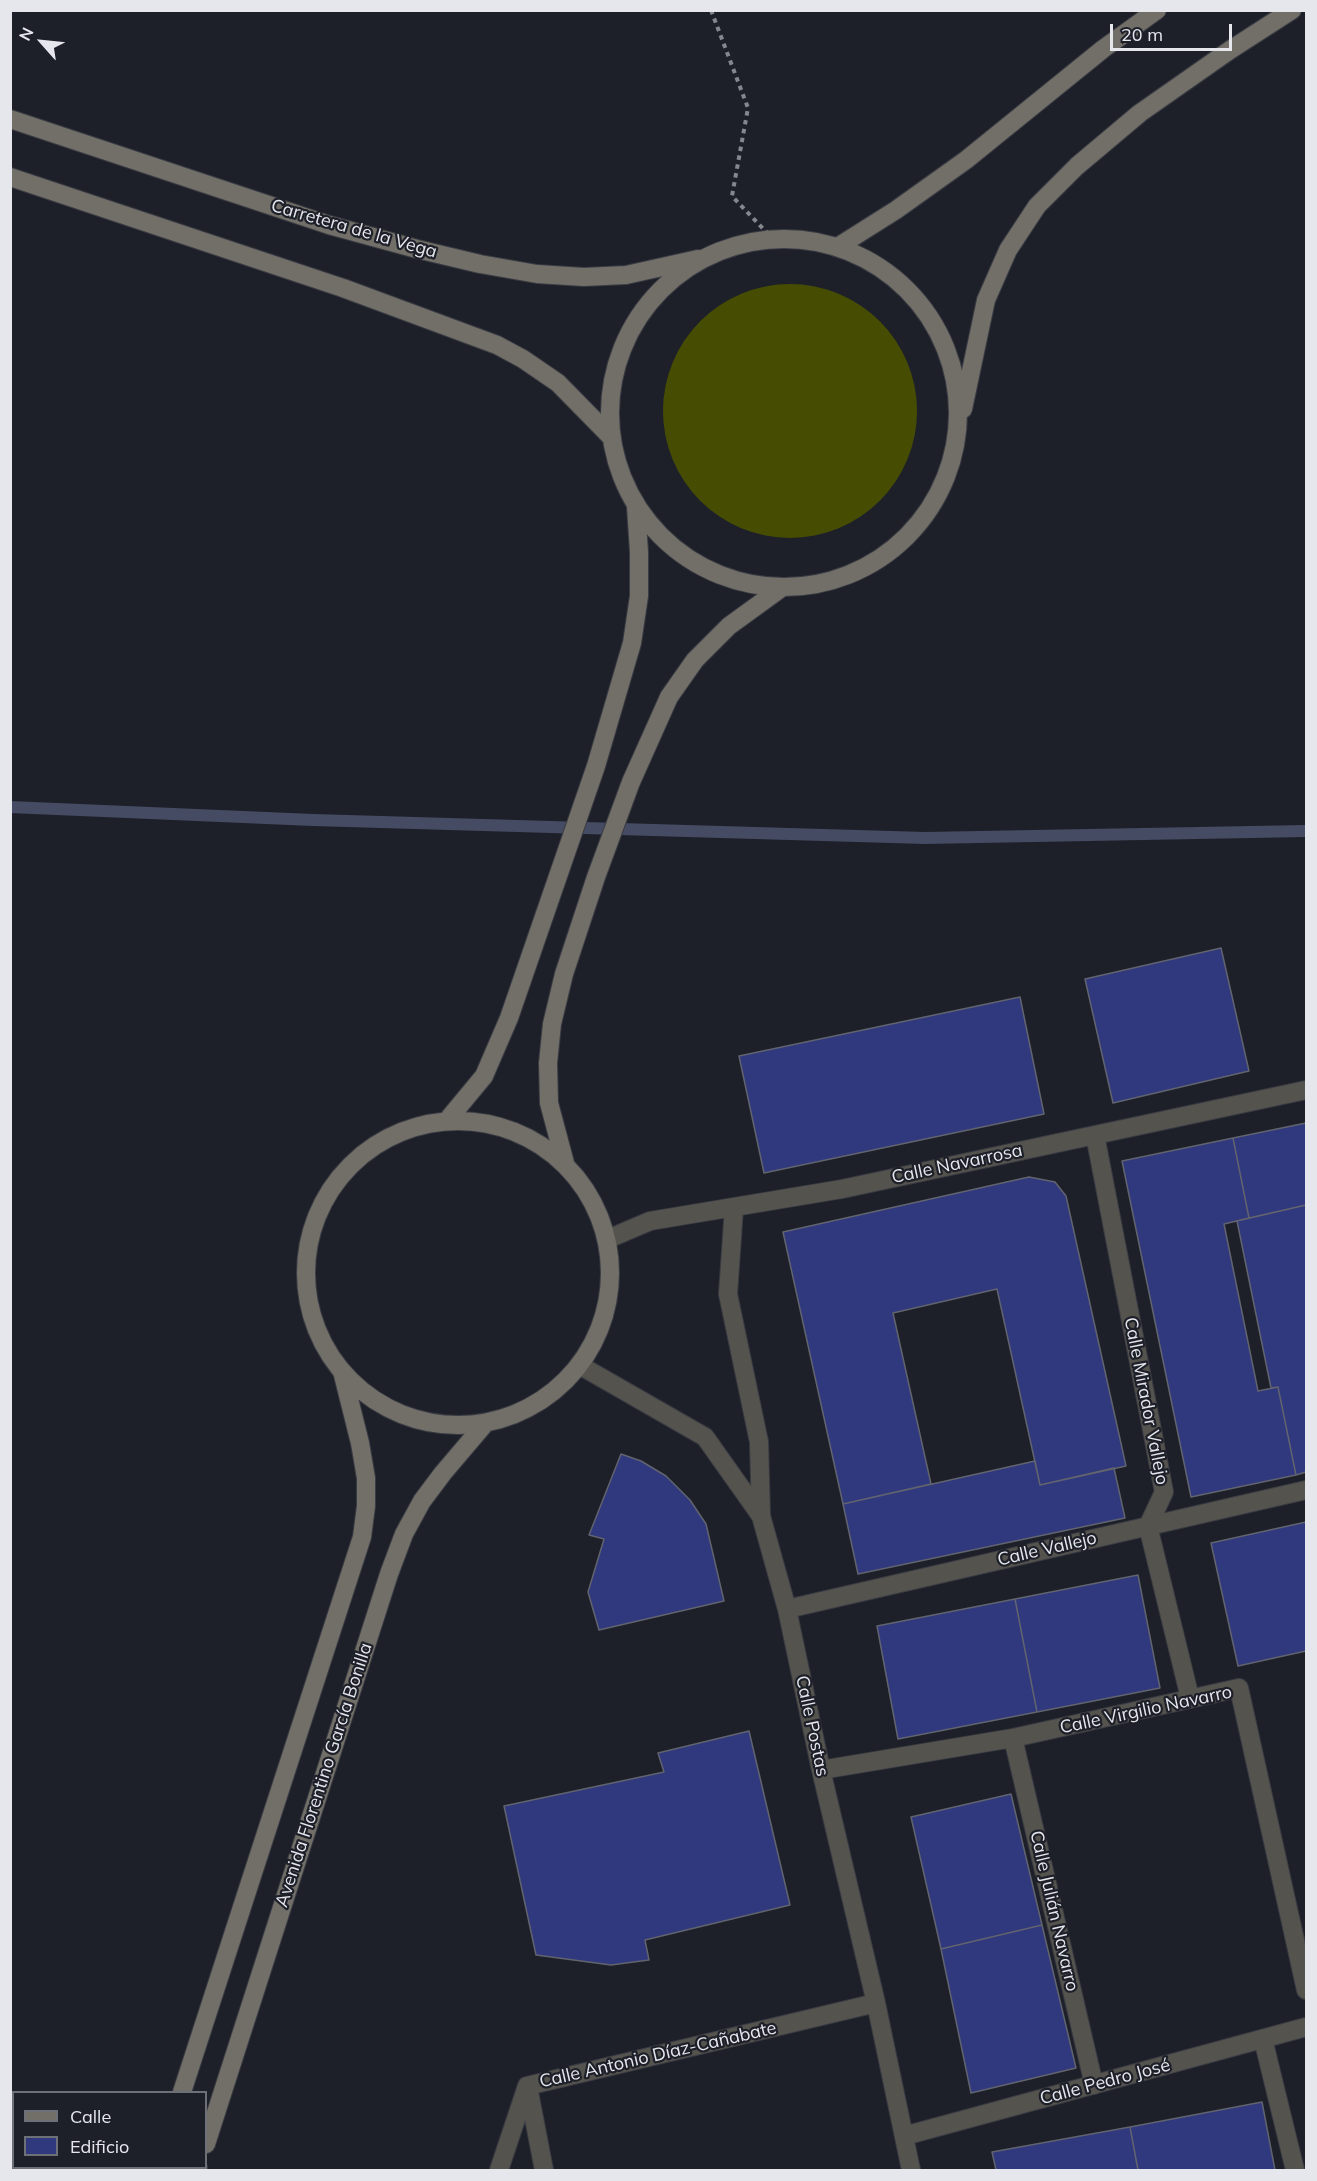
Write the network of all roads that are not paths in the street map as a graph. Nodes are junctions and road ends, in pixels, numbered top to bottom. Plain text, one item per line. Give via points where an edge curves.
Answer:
1 (1157, 10) edge
2 (1292, 10) edge
3 (10, 119) edge
4 (10, 177) edge
5 (839, 246) junction
6 (707, 257) junction
7 (959, 429) junction
8 (611, 437) junction
9 (636, 507) junction
10 (780, 589) junction
11 (1306, 1090) edge
12 (450, 1117) junction
13 (1095, 1135) junction
14 (565, 1163) junction
15 (734, 1208) junction
16 (608, 1239) junction
17 (581, 1366) junction
18 (343, 1375) junction
19 (483, 1426) junction
20 (1306, 1491) edge
21 (761, 1516) junction
22 (1148, 1526) junction
23 (787, 1609) junction
24 (1190, 1698) junction
25 (1013, 1738) junction
26 (821, 1770) junction
27 (1306, 1990) edge
28 (876, 2003) junction
29 (1306, 2027) edge
30 (1263, 2039) junction
31 (1094, 2085) junction
32 (527, 2086) junction
33 (182, 2091) edge
34 (904, 2136) junction
35 (207, 2141) edge
36 (500, 2170) edge
37 (544, 2170) edge
38 (911, 2170) edge
39 (1295, 2170) edge

1 - 5 street via 966,160
2 - 7 street via 1140,113 1037,206 1008,250 986,300
3 - 6 street, Carretera de la Vega via 329,225 480,264 537,274 595,276 626,275
4 - 8 street via 343,288 497,345 558,383
5 - 6 street via 772,238 739,244
5 - 7 street via 891,274 931,317 954,370
6 - 8 street via 662,288 630,331 612,383
7 - 10 street via 946,480 919,525 880,561 832,582
8 - 9 street
9 - 10 street via 690,562 733,582
9 - 12 street via 639,596 632,643 596,766 509,1018 484,1076
10 - 14 street via 729,626 695,660 669,698 631,782 564,974 552,1024 549,1104
11 - 13 street, Calle Navarrosa
12 - 14 street via 506,1128
12 - 18 street via 403,1131 365,1150 337,1181 310,1237 305,1277 318,1336
13 - 15 street, Calle Navarrosa
13 - 22 street, Calle Mirador Vallejo via 1164,1492
14 - 16 street via 588,1197
15 - 16 street, Calle Navarrosa via 650,1221
15 - 21 street via 728,1294 759,1442
16 - 17 street via 611,1294 603,1327
17 - 19 street via 543,1402
17 - 21 street, Calle Postas via 705,1437
18 - 19 street via 389,1410 434,1423
18 - 33 street, Avenida Florentino García Bonilla via 366,1478 362,1537
19 - 35 street, Avenida Florentino García Bonilla via 422,1501 404,1534
20 - 22 street, Calle Vallejo
21 - 23 street, Calle Postas
22 - 23 street, Calle Vallejo
22 - 24 street
23 - 26 street, Calle Postas
24 - 25 street, Calle Virgilio Navarro
24 - 27 street, Calle Virgilio Navarro via 1239,1688
25 - 26 street, Calle Virgilio Navarro
25 - 31 street, Calle Julián Navarro
26 - 28 street, Calle Postas
28 - 32 street, Calle Antonio Díaz-Cañabate
28 - 34 street, Calle Postas
29 - 30 street, Calle Pedro José
30 - 31 street, Calle Pedro José
30 - 39 street
31 - 34 street, Calle Pedro José
32 - 36 street, Calle Antonio Díaz-Cañabate
32 - 37 street
34 - 38 street, Calle Postas

